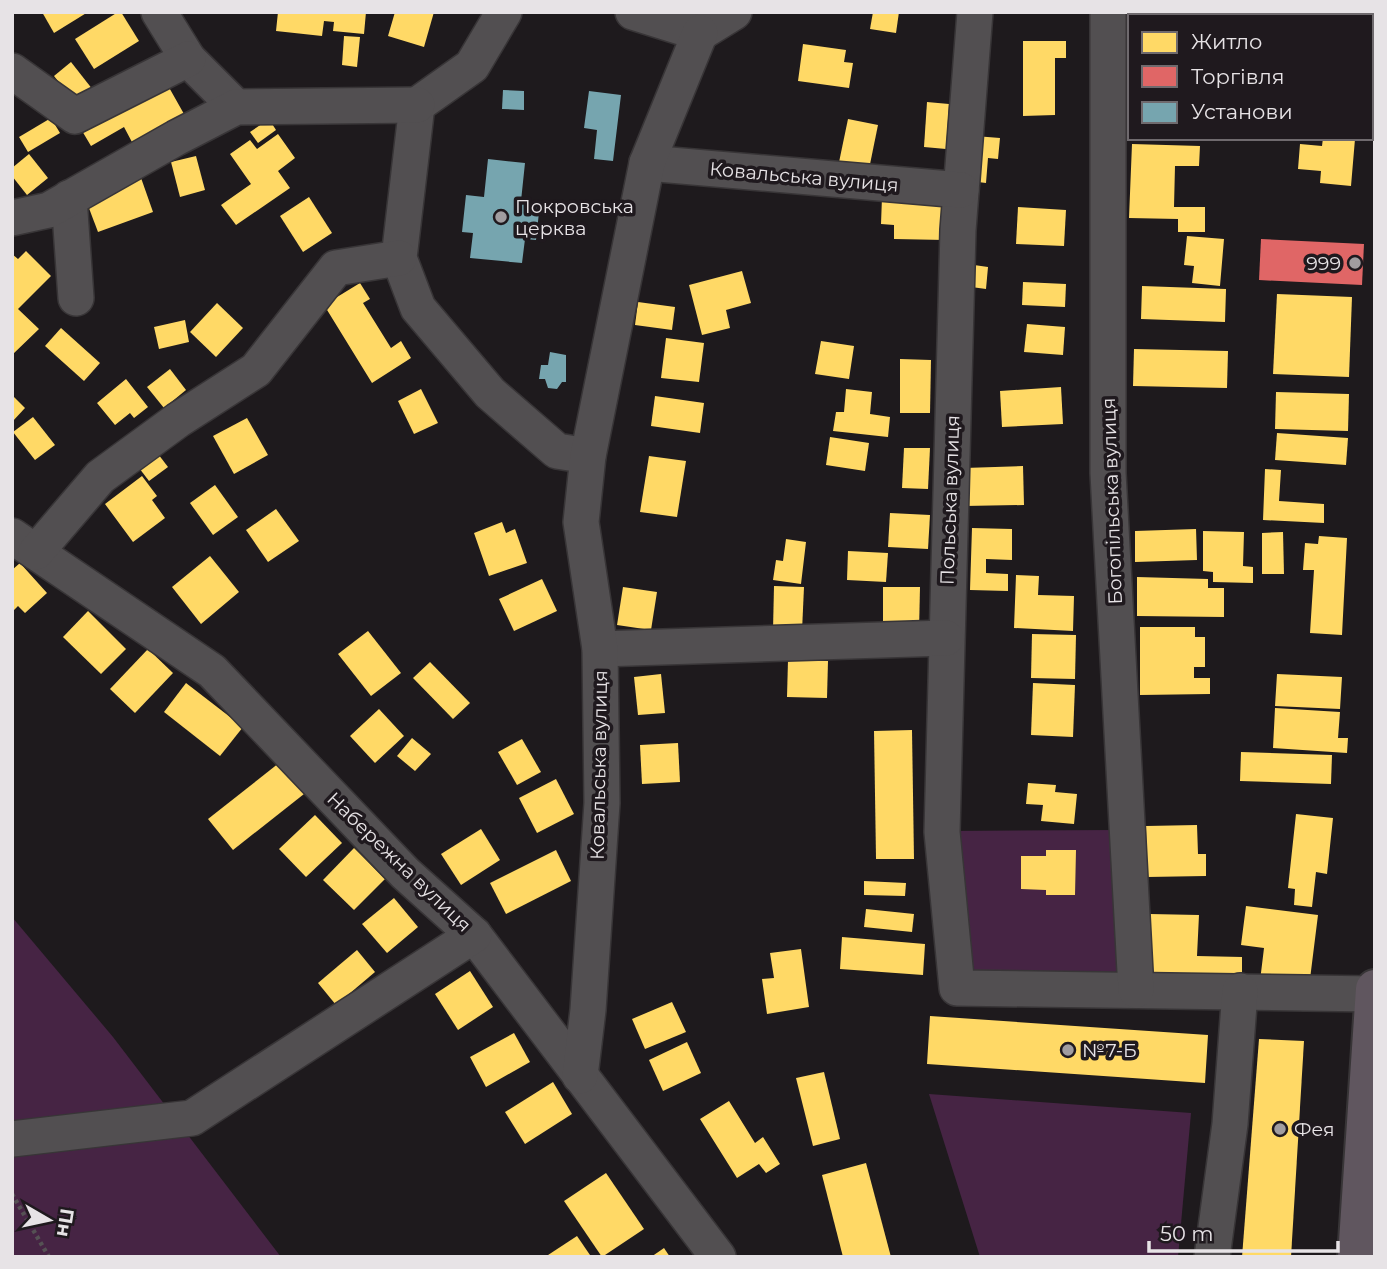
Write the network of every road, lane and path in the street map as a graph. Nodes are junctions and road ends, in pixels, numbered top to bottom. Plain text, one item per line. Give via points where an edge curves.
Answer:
1 (159, 12) edge
2 (504, 12) edge
3 (633, 12) edge
4 (734, 12) edge
5 (975, 12) edge
6 (1108, 12) edge
7 (700, 33) junction
8 (188, 59) junction
9 (12, 71) edge
10 (416, 105) junction
11 (236, 107) junction
12 (647, 163) junction
13 (961, 190) junction
14 (69, 198) junction
15 (12, 218) edge
16 (399, 258) junction
17 (76, 298) dead end
18 (588, 456) junction
19 (24, 544) edge
20 (946, 638) junction
21 (600, 649) junction
22 (474, 935) junction
23 (1136, 990) junction
24 (1240, 991) junction
25 (1375, 992) edge
26 (580, 1076) junction
27 (12, 1139) edge
28 (12, 1194) edge
29 (49, 1257) edge
30 (718, 1257) edge
31 (1212, 1257) edge
32 (1357, 1257) edge

1 - 8 street
2 - 10 street via 472,66
3 - 7 street
4 - 7 street
5 - 13 street, Польська вулиця
6 - 23 street, Богопільська вулиця via 1108,474
7 - 12 street, Ковальська вулиця
8 - 9 street via 75,116
8 - 11 street
10 - 11 street
10 - 16 street
11 - 14 street
12 - 13 street, Ковальська вулиця
12 - 18 street, Ковальська вулиця
13 - 20 street, Польська вулиця
14 - 15 street via 49,210
14 - 17 street
16 - 18 street via 418,308 490,393 557,451
16 - 19 street via 336,268 256,370 100,477
18 - 21 street, Ковальська вулиця via 582,522
19 - 22 street, Набережна вулиця via 212,671 405,873
20 - 21 street
20 - 23 street, Польська вулиця via 942,832 957,988
21 - 26 street, Ковальська вулиця via 602,803
22 - 26 street, Набережна вулиця
22 - 27 street via 192,1118
23 - 24 street
24 - 25 street
24 - 31 street via 1230,1124
25 - 32 main road
26 - 30 street, Набережна вулиця
28 - 29 path

